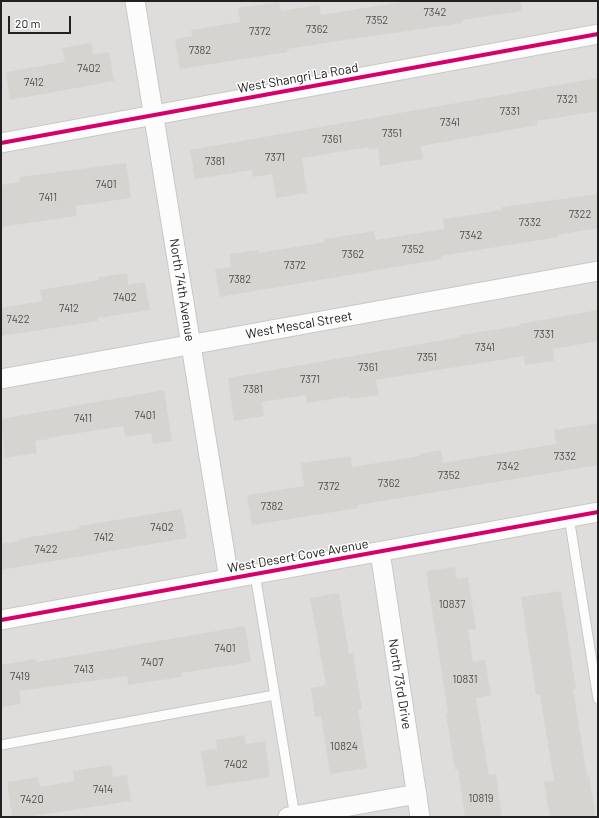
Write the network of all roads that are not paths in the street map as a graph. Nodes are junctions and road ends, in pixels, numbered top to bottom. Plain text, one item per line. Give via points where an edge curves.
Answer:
1 (135, 1) edge
2 (598, 34) edge
3 (154, 115) junction
4 (1, 143) edge
5 (598, 271) edge
6 (190, 345) junction
7 (1, 379) edge
8 (598, 512) edge
9 (570, 517) junction
10 (380, 552) junction
11 (255, 574) junction
12 (229, 578) junction
13 (1, 620) edge
14 (275, 695) junction
15 (598, 699) edge
16 (1, 745) edge
17 (417, 794) junction
18 (293, 817) edge
19 (420, 817) edge

1 - 3 street, North 74th Avenue
2 - 3 street, West Shangri La Road
3 - 4 street, West Shangri La Road
3 - 6 street, North 74th Avenue
5 - 6 street, West Mescal Street
6 - 7 street, West Mescal Street
6 - 12 street, North 74th Avenue
8 - 9 street, West Desert Cove Avenue
9 - 10 street, West Desert Cove Avenue
9 - 15 lane
10 - 11 street, West Desert Cove Avenue
10 - 17 street, North 73rd Drive
11 - 12 street, West Desert Cove Avenue
11 - 14 lane
12 - 13 street, West Desert Cove Avenue
14 - 16 lane
14 - 18 lane
17 - 18 street
17 - 19 street, North 73rd Drive

